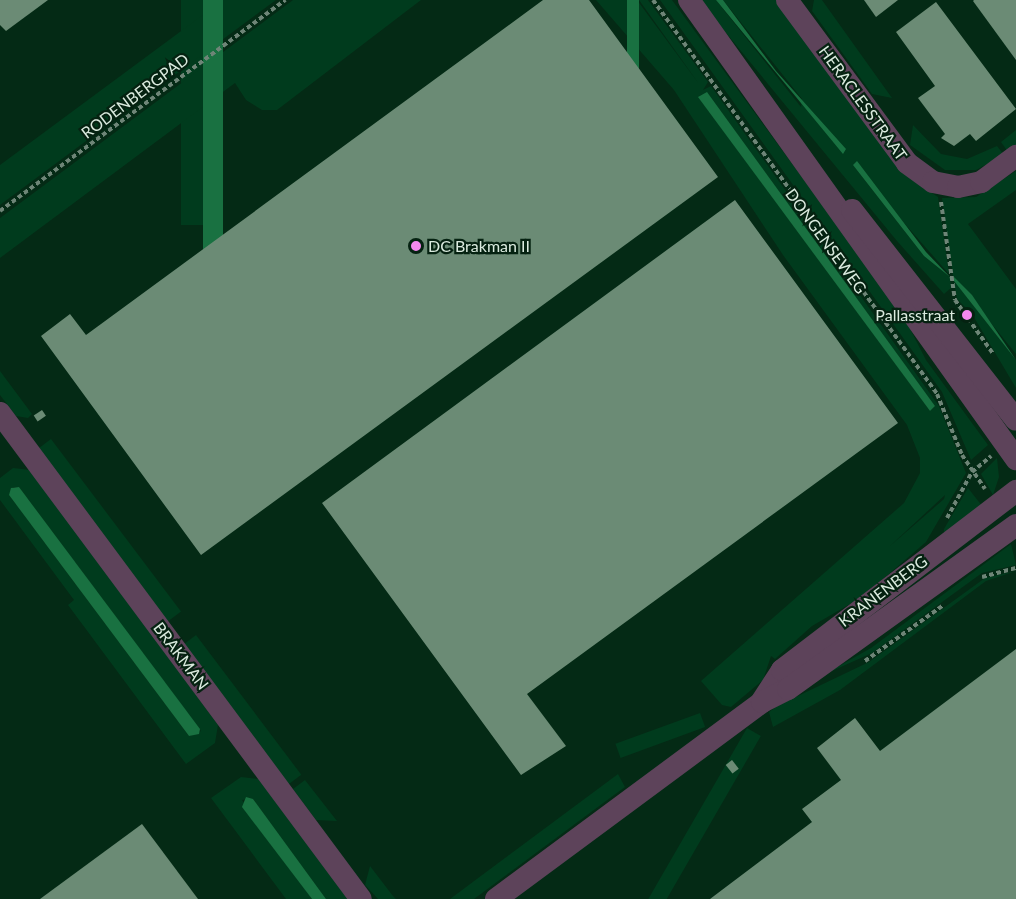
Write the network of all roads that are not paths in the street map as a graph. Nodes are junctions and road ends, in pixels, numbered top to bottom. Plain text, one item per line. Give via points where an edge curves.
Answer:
1 (689, 0) edge
2 (787, 0) edge
3 (803, 155) junction
4 (1016, 156) edge
5 (0, 413) edge
6 (1016, 420) edge
7 (1016, 459) edge
8 (1016, 491) edge
9 (1016, 525) edge
10 (762, 702) junction
11 (362, 899) edge
12 (496, 899) edge

1 - 3 street, DONGENSEWEG
2 - 4 street, HERACLESSTRAAT via 907,163 938,183 958,187 981,182
3 - 6 street, DONGENSEWEG via 880,242
3 - 7 street, DONGENSEWEG
5 - 11 street, BRAKMAN
8 - 10 street, KRANENBERG via 782,670
9 - 10 street, KRANENBERG via 788,689
10 - 12 street, KRANENBERG

